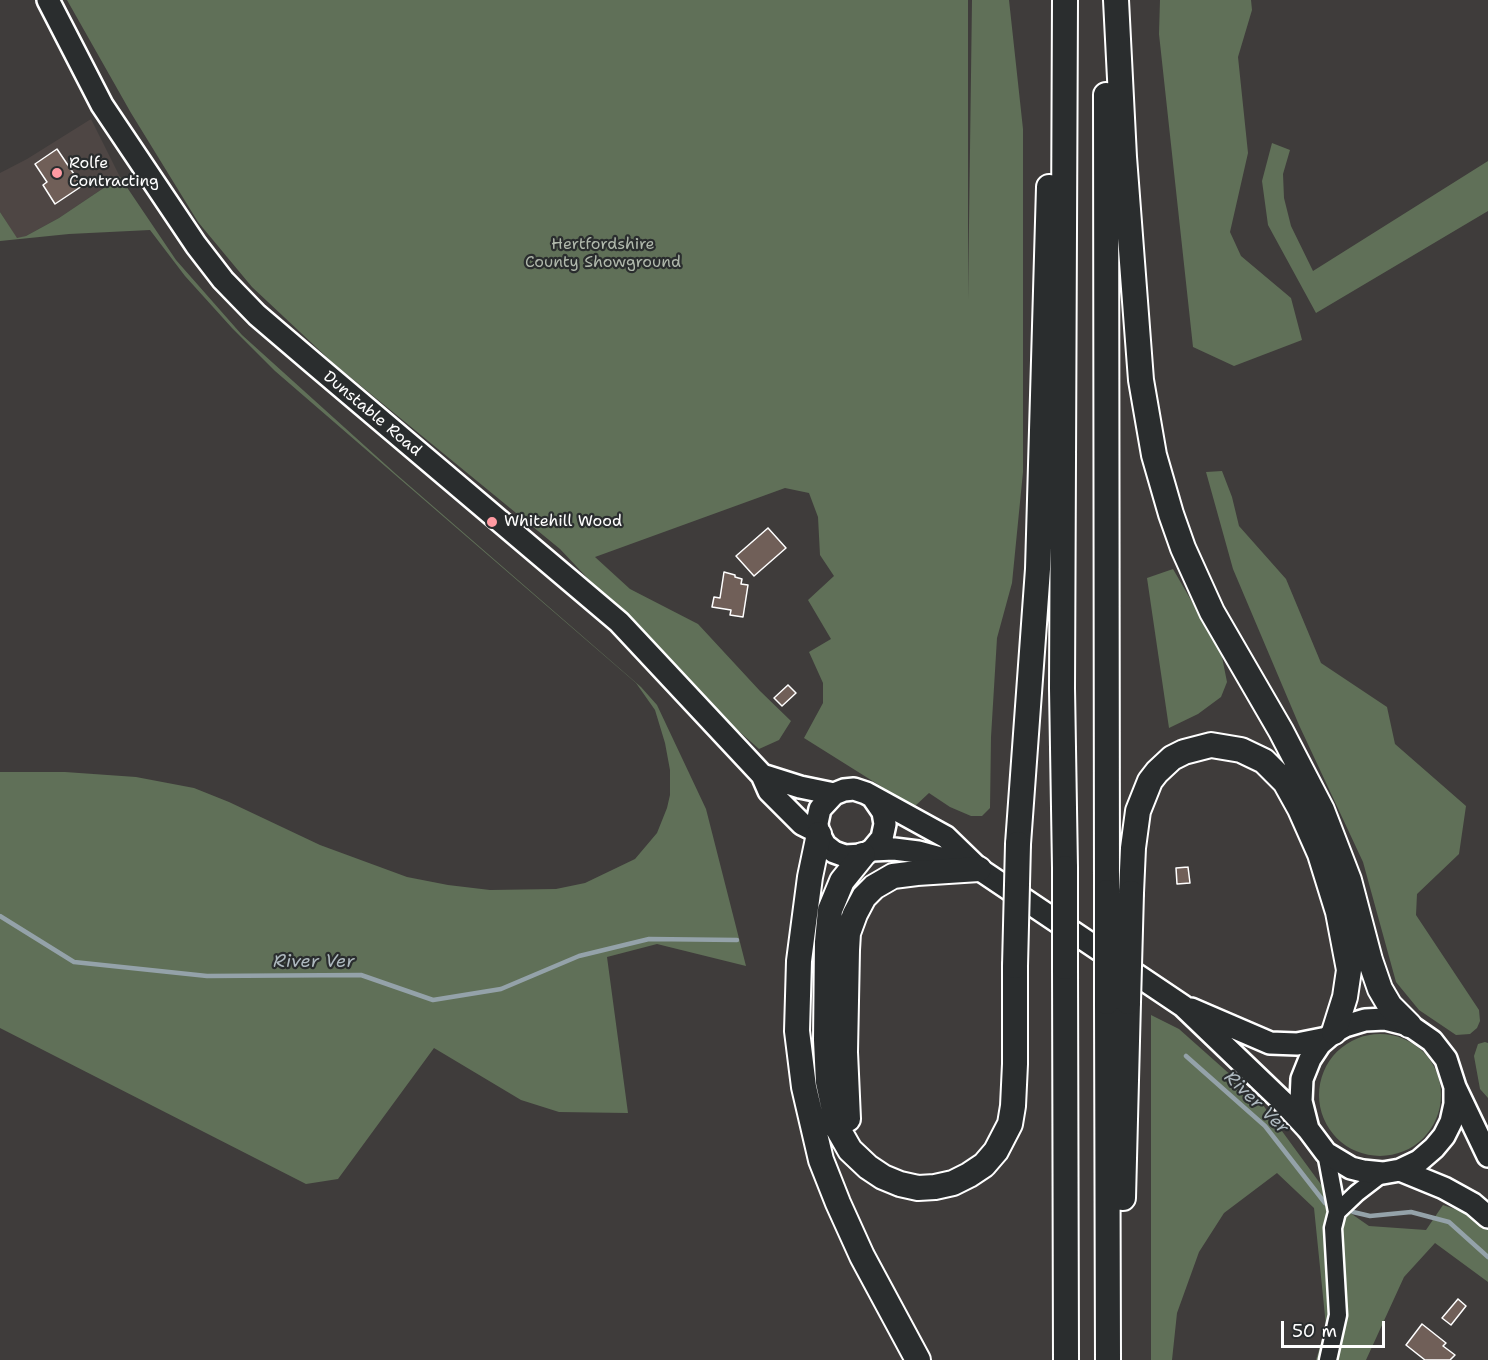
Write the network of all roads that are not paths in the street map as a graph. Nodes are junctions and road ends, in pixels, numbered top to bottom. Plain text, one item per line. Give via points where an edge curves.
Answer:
1 (48, 0) edge
2 (1057, 0) edge
3 (1065, 0) edge
4 (1106, 0) edge
5 (1116, 0) edge
6 (762, 775) junction
7 (834, 794) junction
8 (874, 799) junction
9 (819, 833) junction
10 (868, 852) junction
11 (979, 869) junction
12 (1117, 1002) junction
13 (1182, 1006) junction
14 (1408, 1025) junction
15 (1330, 1035) junction
16 (1455, 1087) junction
17 (1308, 1129) junction
18 (1326, 1153) junction
19 (1488, 1156) edge
20 (856, 1158) junction
21 (1391, 1171) junction
22 (1337, 1212) junction
23 (1488, 1217) edge
24 (918, 1360) edge
25 (1066, 1360) edge
26 (1108, 1360) edge
27 (1121, 1360) edge
28 (1328, 1360) edge

1 - 6 main road, Dunstable Road via 102,105 135,158 223,279 312,363 619,622
2 - 20 highway, bridge via 1038,569 1018,844 1013,1106 1005,1136 993,1155 965,1178 942,1186 918,1188 900,1184
3 - 25 highway, bridge via 1062,688
4 - 12 highway, bridge via 1107,892
5 - 14 highway via 1141,380 1154,454 1168,504 1212,612 1322,810 1349,880 1380,989
6 - 7 main road, Dunstable Road
6 - 9 main road, Dunstable Road via 769,791 802,824
7 - 8 main road via 854,789
7 - 9 main road via 820,809
8 - 10 main road via 883,812 885,824 882,838
8 - 11 main road via 946,837
9 - 10 main road via 834,852 845,856
9 - 24 highway via 796,999 806,1099 821,1160 838,1203
10 - 11 main road via 918,852
10 - 20 highway via 842,881 832,903 826,967 826,1049 832,1107 845,1144
11 - 13 main road
11 - 20 highway via 893,876 864,897 852,920 847,950 845,1052 848,1124
12 - 15 highway, bridge via 1138,811 1157,772 1184,752 1211,745 1241,750 1264,761 1285,782 1320,854 1338,912 1349,970 1345,998
12 - 26 highway
12 - 27 highway
13 - 15 main road via 1270,1043 1297,1044
13 - 17 main road
14 - 15 main road via 1385,1019 1365,1020
14 - 16 main road via 1432,1041 1446,1059
15 - 17 main road via 1310,1059 1302,1079 1301,1101
16 - 19 main road
16 - 21 main road via 1451,1122 1444,1136 1419,1161
17 - 18 main road
18 - 21 main road via 1351,1168
18 - 22 street
21 - 22 street via 1357,1193
21 - 23 main road via 1444,1188
22 - 28 street via 1333,1228 1338,1315

